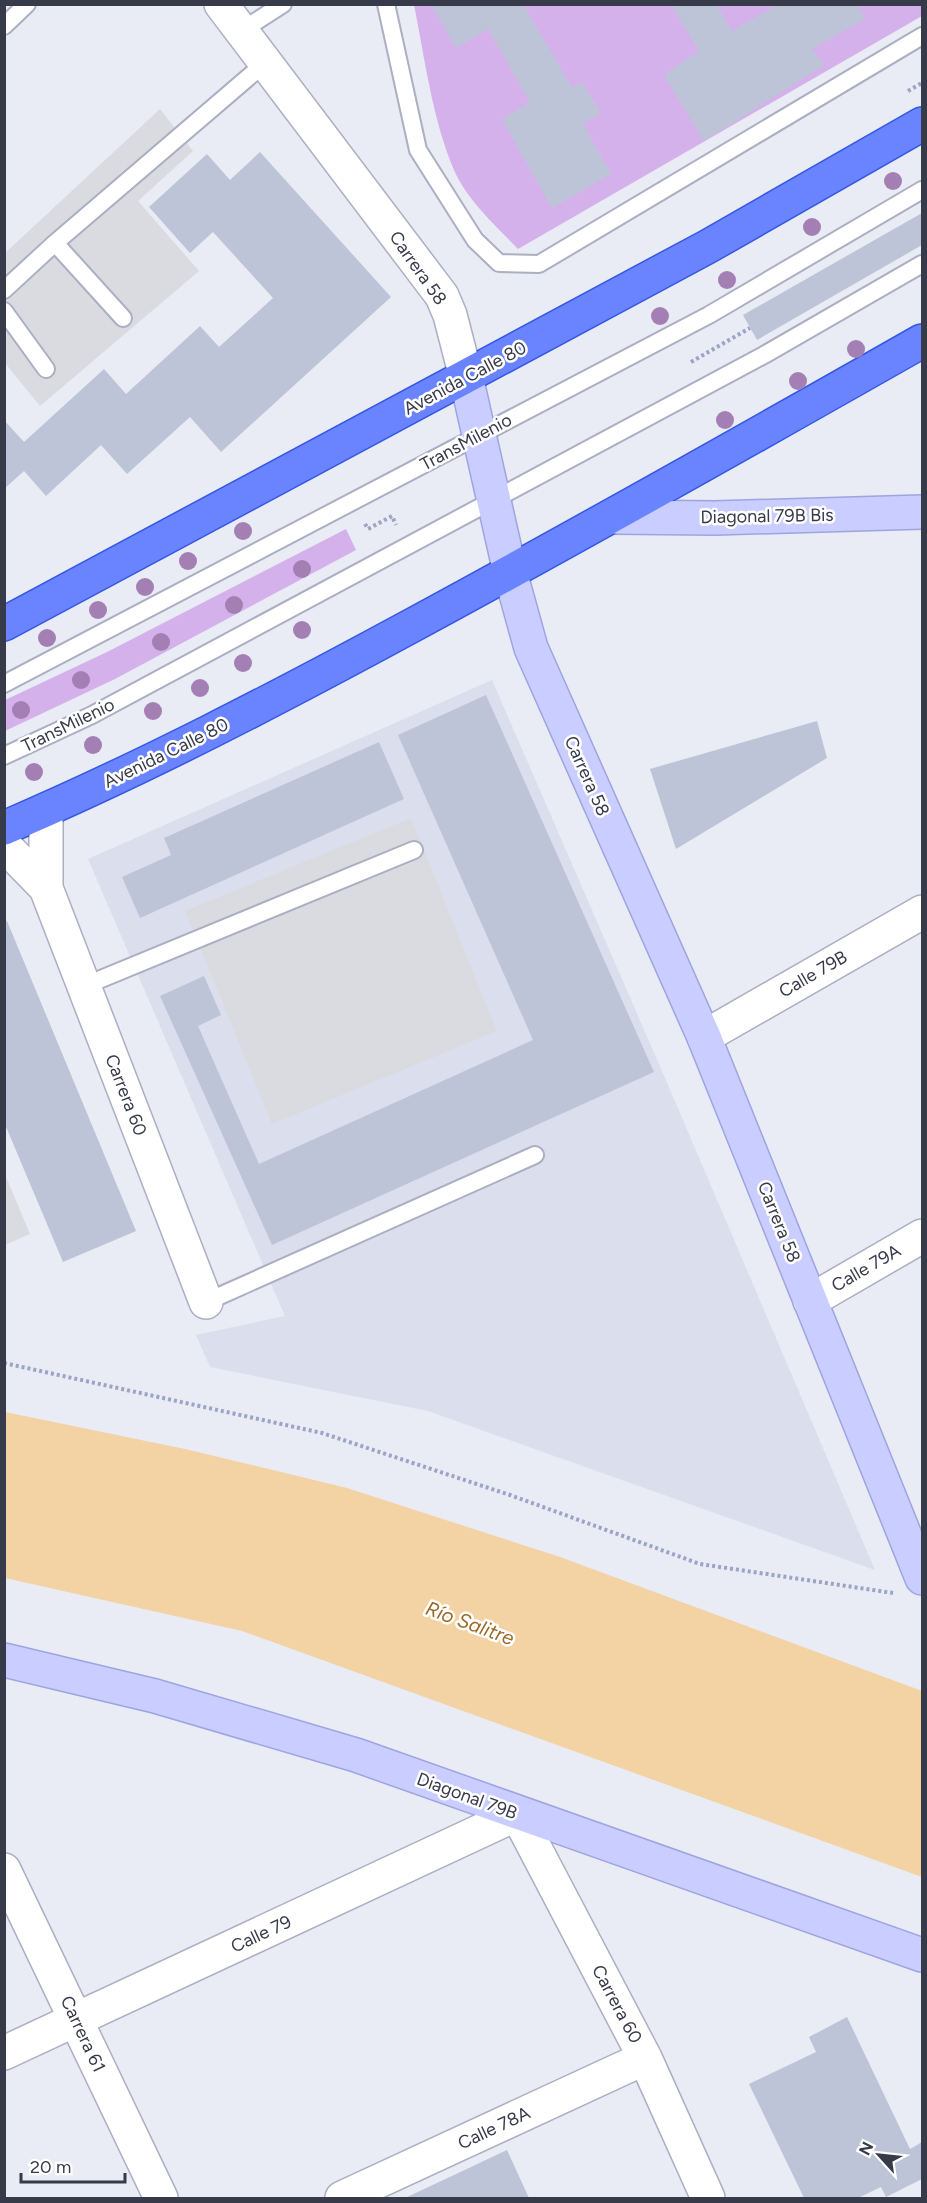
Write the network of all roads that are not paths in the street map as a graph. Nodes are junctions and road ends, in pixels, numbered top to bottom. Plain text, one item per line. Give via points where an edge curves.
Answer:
1 (27, 4) edge
2 (221, 4) edge
3 (282, 4) edge
4 (386, 4) edge
5 (4, 26) edge
6 (241, 31) junction
7 (922, 36) edge
8 (265, 63) junction
9 (922, 124) edge
10 (922, 190) edge
11 (55, 243) junction
12 (922, 264) edge
13 (4, 290) edge
14 (4, 311) edge
15 (123, 318) dead end
16 (922, 341) edge
17 (46, 369) dead end
18 (466, 377) junction
19 (480, 435) junction
20 (494, 499) junction
21 (922, 512) edge
22 (611, 517) junction
23 (510, 572) junction
24 (4, 624) edge
25 (4, 684) edge
26 (4, 756) edge
27 (46, 810) junction
28 (4, 828) edge
29 (4, 845) edge
30 (414, 850) dead end
31 (46, 888) junction
32 (922, 912) edge
33 (84, 986) junction
34 (704, 1037) junction
35 (535, 1155) dead end
36 (922, 1236) edge
37 (810, 1301) junction
38 (206, 1302) joint
39 (922, 1578) edge
40 (4, 1660) edge
41 (517, 1814) junction
42 (4, 1870) edge
43 (922, 1955) edge
44 (76, 2020) junction
45 (4, 2053) edge
46 (645, 2058) junction
47 (161, 2199) edge
48 (342, 2199) edge
49 (708, 2199) edge

1 - 5 lane
2 - 6 street, Carrera 58
3 - 6 lane
4 - 7 lane via 418,150 475,240 499,263 539,264
6 - 8 street, Carrera 58
8 - 11 lane
8 - 18 street, Carrera 58 via 442,296
9 - 18 highway, Avenida Calle 80 via 707,247
10 - 19 lane, TransMilenio via 709,315
11 - 13 lane
11 - 15 lane
12 - 20 lane, TransMilenio via 764,355
14 - 17 lane
16 - 22 highway, Avenida Calle 80
18 - 19 main road, Carrera 58
18 - 24 highway, Avenida Calle 80
19 - 20 main road, Carrera 58
19 - 25 lane, TransMilenio
20 - 23 main road, Carrera 58
20 - 26 lane, TransMilenio via 92,715
21 - 22 main road, Diagonal 79B Bis
22 - 23 highway, Avenida Calle 80
23 - 27 highway, Avenida Calle 80 via 214,730
23 - 34 main road, Carrera 58 via 531,648
27 - 28 highway, Avenida Calle 80
27 - 31 street, Carrera 60
29 - 31 street, Carrera 60
30 - 33 lane
31 - 33 street, Carrera 60
32 - 34 street, Calle 79B
33 - 38 street, Carrera 60
34 - 37 main road, Carrera 58
35 - 38 lane
36 - 37 street, Calle 79A
37 - 39 main road, Carrera 58
40 - 41 main road, Diagonal 79B via 156,1696 356,1755
41 - 43 main road, Diagonal 79B
41 - 44 street, Calle 79
41 - 46 street, Carrera 60
42 - 44 street, Carrera 61
44 - 45 street, Calle 79
44 - 47 street, Carrera 61
46 - 48 street, Calle 78A
46 - 49 street, Carrera 60

